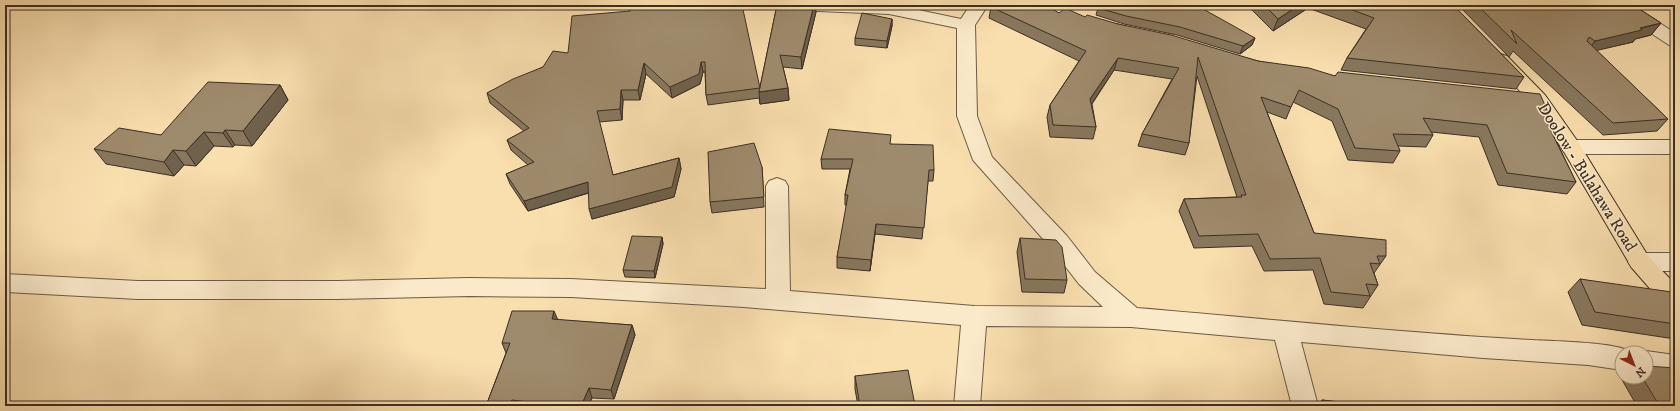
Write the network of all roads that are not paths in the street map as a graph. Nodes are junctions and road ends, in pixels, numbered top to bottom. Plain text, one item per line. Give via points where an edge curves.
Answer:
1 (794, 5) edge
2 (979, 5) edge
3 (1620, 5) edge
4 (966, 25) junction
5 (1675, 41) edge
6 (1485, 45) edge
7 (1515, 97) edge
8 (1538, 100) junction
9 (1570, 147) junction
10 (1675, 147) edge
11 (777, 186) dead end
12 (1640, 262) junction
13 (1675, 262) edge
14 (5, 283) edge
15 (778, 300) junction
16 (1675, 300) edge
17 (974, 316) junction
18 (1131, 317) junction
19 (1286, 332) junction
20 (1614, 358) edge
21 (1654, 363) edge
22 (1675, 366) edge
23 (966, 406) edge
24 (1305, 406) edge

1 - 4 street via 889,9
2 - 4 street
3 - 5 street
4 - 18 street via 967,116 983,160 1059,242 1087,278
6 - 8 main road, Doolow - Bulahawa Road
7 - 8 street
8 - 9 main road, Doolow - Bulahawa Road
9 - 10 street
9 - 12 main road, Doolow - Bulahawa Road
11 - 15 street
12 - 13 street
12 - 16 main road, Doolow - Bulahawa Road
14 - 15 street via 146,290 571,288
15 - 17 street
17 - 18 street
17 - 23 street
18 - 19 street
19 - 20 street
19 - 24 street
21 - 22 street

